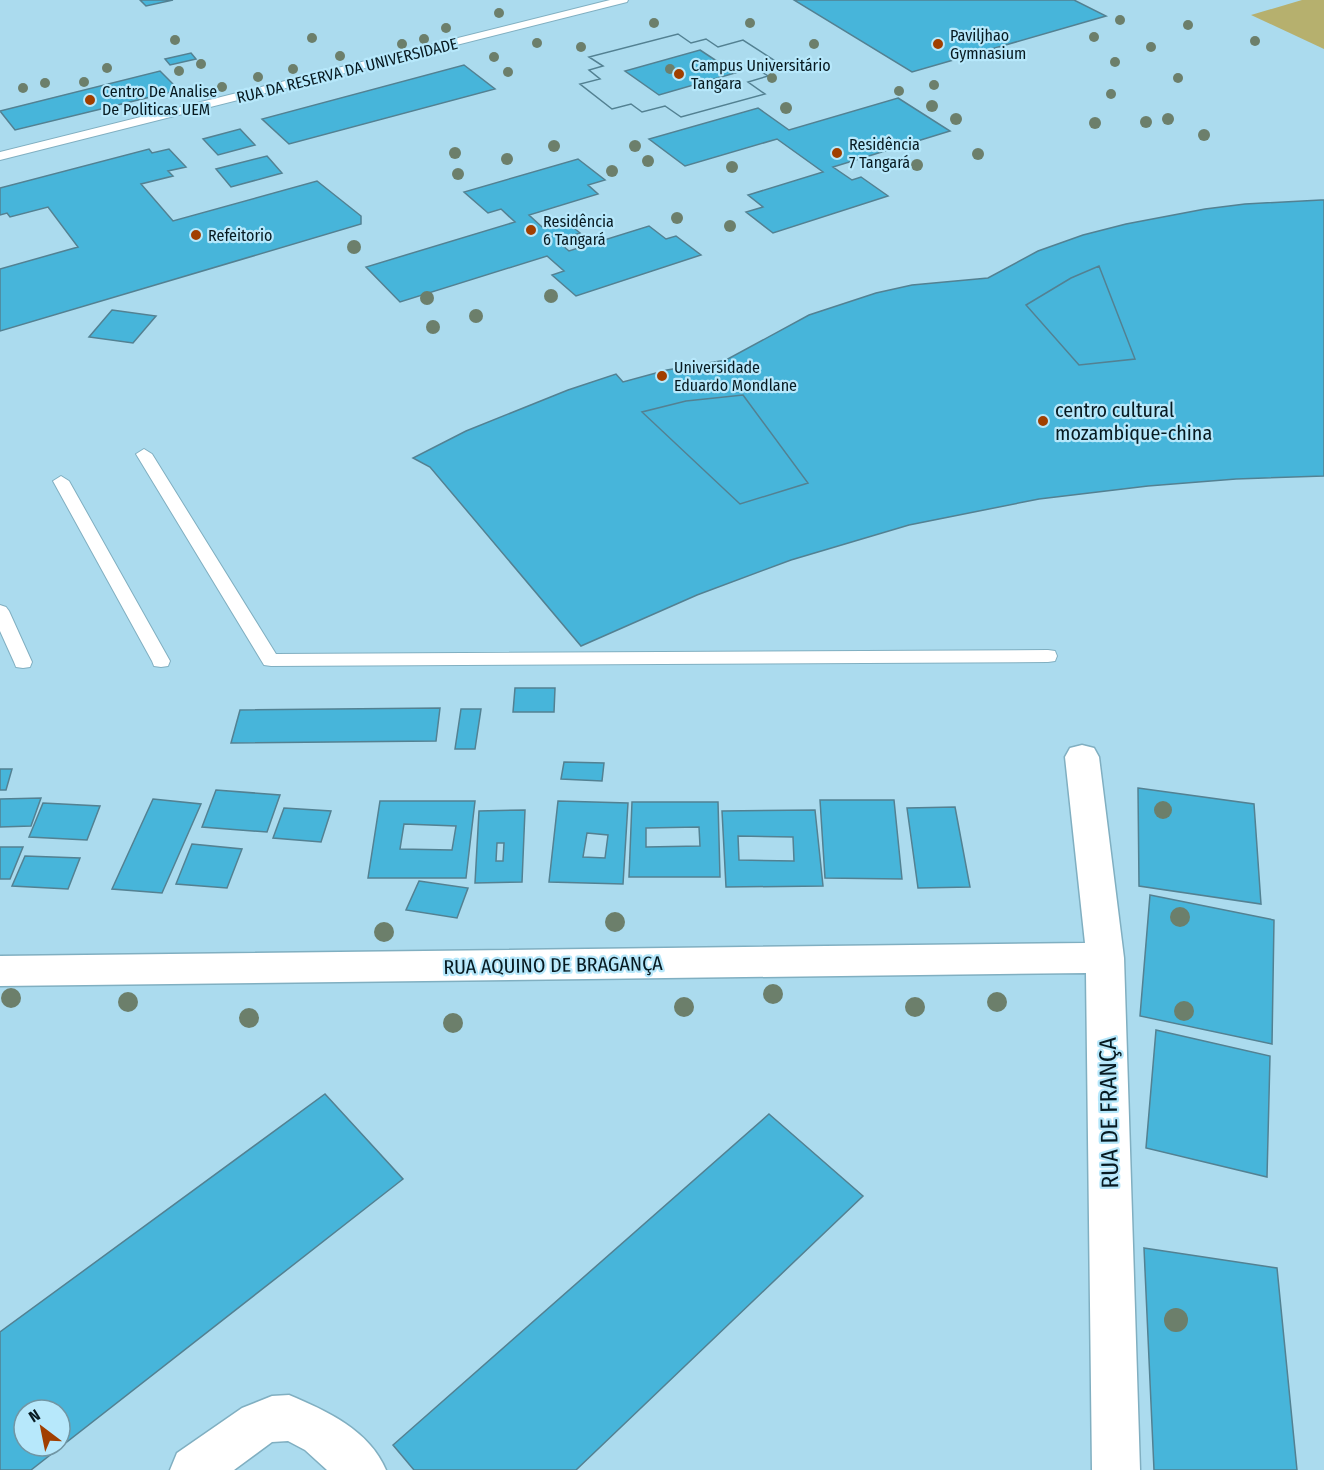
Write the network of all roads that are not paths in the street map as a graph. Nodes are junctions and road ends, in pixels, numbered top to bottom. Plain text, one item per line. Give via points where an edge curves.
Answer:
1 (623, 0) edge
2 (0, 156) edge
3 (144, 454) dead end
4 (61, 481) dead end
5 (0, 611) edge
6 (1048, 656) dead end
7 (161, 661) dead end
8 (23, 662) dead end
9 (1082, 757) dead end
10 (1105, 958) junction
11 (0, 972) edge
12 (194, 1470) edge
13 (362, 1470) edge
14 (1116, 1470) edge

1 - 2 lane, RUA DA RESERVA DA UNIVERSIDADE
3 - 6 lane via 271,660
4 - 7 lane
5 - 8 lane
9 - 10 street, RUA DE FRANÇA
10 - 11 street, RUA AQUINO DE BRAGANÇA
10 - 14 street, RUA DE FRANÇA
12 - 13 street via 258,1424 289,1418 322,1433

